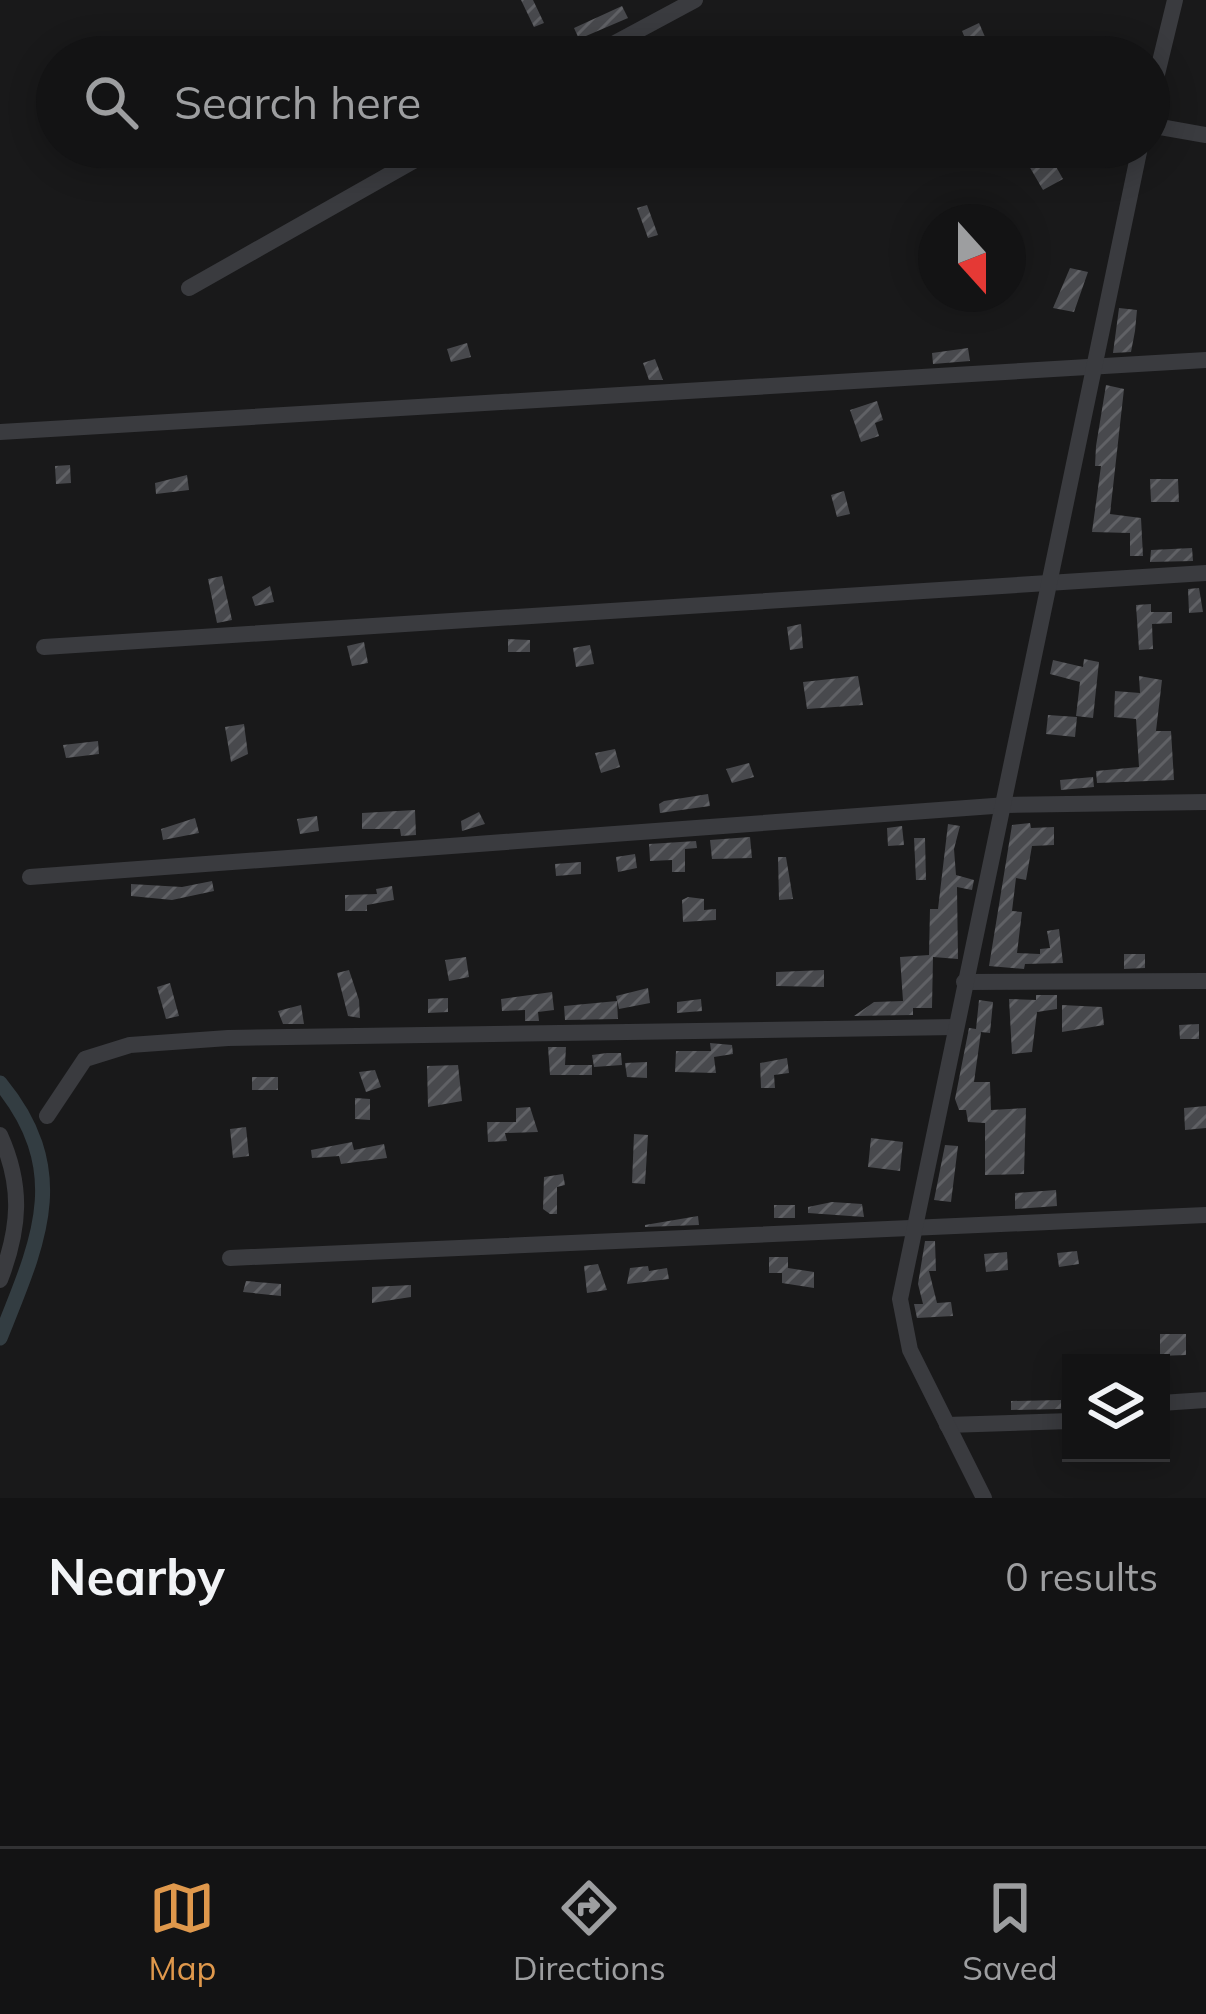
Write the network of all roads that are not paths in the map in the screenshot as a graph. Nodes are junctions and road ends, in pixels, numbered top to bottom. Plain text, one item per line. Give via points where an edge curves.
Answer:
1 (695, 0) edge
2 (1175, 0) edge
3 (628, 36) edge
4 (1166, 36) edge
5 (1170, 129) edge
6 (1206, 135) edge
7 (401, 168) edge
8 (1137, 168) edge
9 (189, 288) dead end
10 (1206, 360) edge
11 (1097, 367) junction
12 (0, 432) edge
13 (1206, 573) edge
14 (1051, 580) junction
15 (44, 647) dead end
16 (1206, 802) edge
17 (1007, 805) junction
18 (30, 877) dead end
19 (1206, 981) edge
20 (964, 982) junction
21 (956, 1027) junction
22 (46, 1116) dead end
23 (0, 1135) edge
24 (1206, 1215) edge
25 (915, 1226) junction
26 (230, 1258) dead end
27 (0, 1280) edge
28 (1206, 1400) edge
29 (1170, 1402) edge
30 (1062, 1421) edge
31 (946, 1425) junction
32 (984, 1498) edge

1 - 3 street
2 - 4 street
5 - 6 street
7 - 9 street
8 - 11 street
10 - 11 street
11 - 12 street
11 - 14 street
13 - 14 street
14 - 15 street
14 - 17 street
16 - 17 street
17 - 18 street
17 - 20 street
19 - 20 street
20 - 21 street
21 - 22 street via 130,1045 85,1059
21 - 25 street
23 - 27 street via 19,1197
24 - 25 street
25 - 26 street
25 - 31 street via 902,1326
28 - 29 street
30 - 31 street
31 - 32 street

